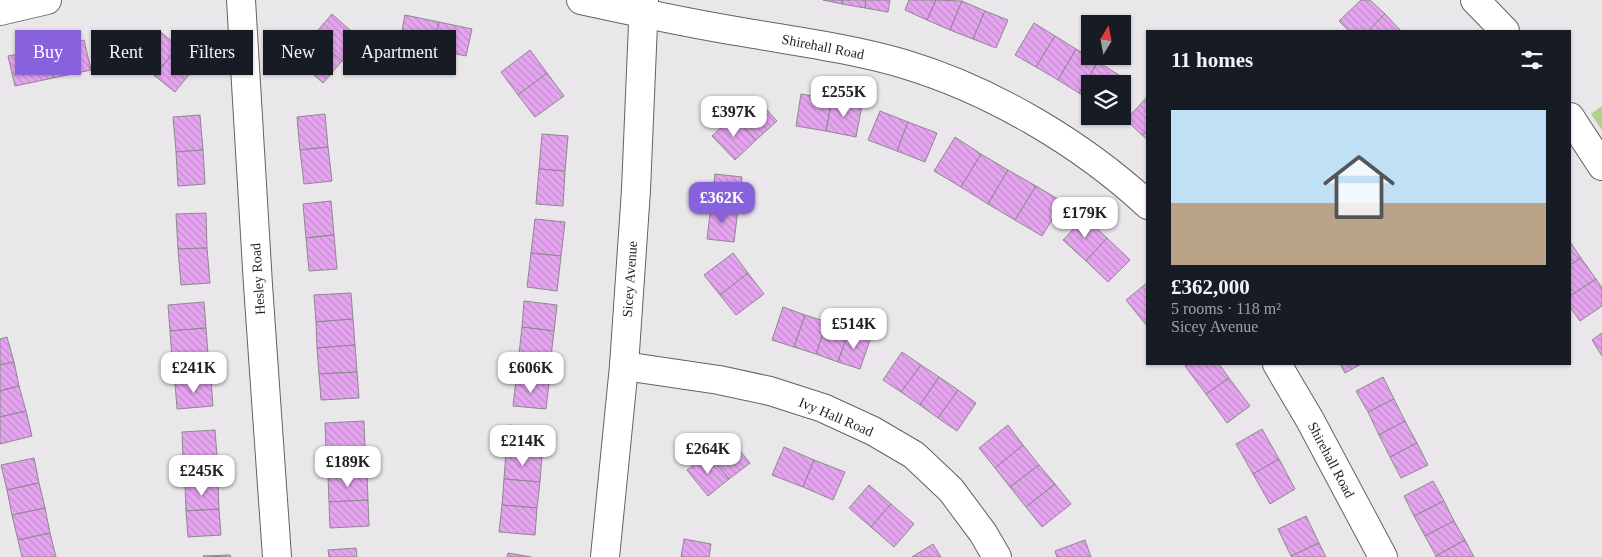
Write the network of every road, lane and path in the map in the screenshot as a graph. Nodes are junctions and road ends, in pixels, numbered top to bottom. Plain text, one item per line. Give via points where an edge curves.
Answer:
1 (47, 0) edge
2 (241, 0) edge
3 (581, 0) edge
4 (1475, 0) edge
5 (644, 7) edge
6 (0, 11) edge
7 (1504, 30) edge
8 (1571, 119) edge
9 (1602, 166) edge
10 (1146, 203) edge
11 (1278, 365) edge
12 (624, 366) junction
13 (277, 557) edge
14 (605, 557) edge
15 (997, 557) edge
16 (1383, 557) edge

1 - 6 street
2 - 13 street, Hesley Road
3 - 5 street, Shirehall Road
4 - 7 street
5 - 10 street, Shirehall Road via 904,64 961,85 1019,112 1078,149
5 - 12 street, Sicey Avenue
8 - 9 street
11 - 16 street, Shirehall Road
12 - 14 street, Sicey Avenue
12 - 15 street, Ivy Hall Road via 770,391 824,408 874,431 914,455 951,490

